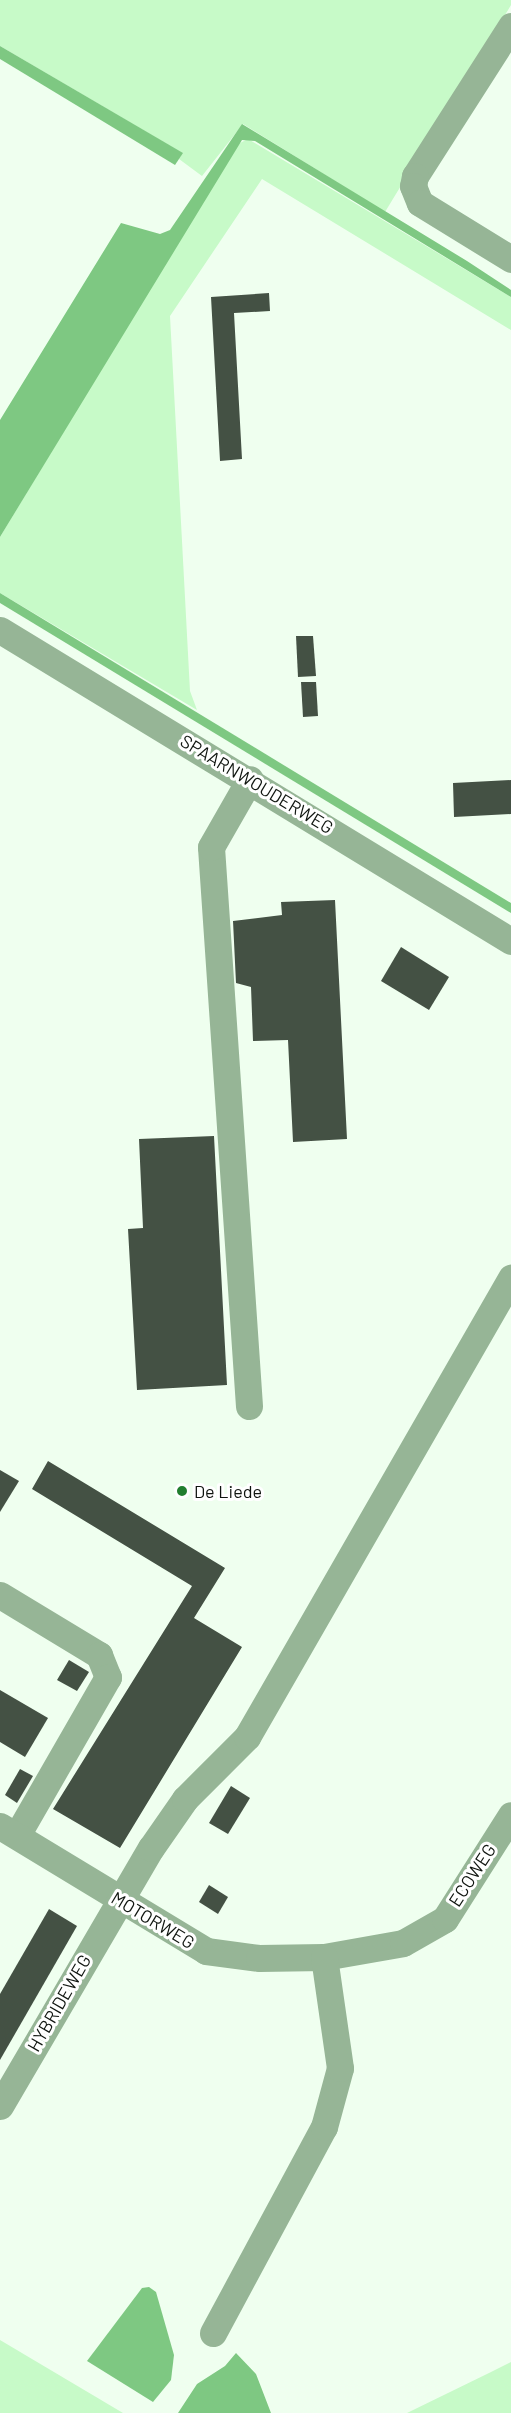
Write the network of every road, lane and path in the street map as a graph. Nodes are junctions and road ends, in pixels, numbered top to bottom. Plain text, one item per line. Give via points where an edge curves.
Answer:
1 (511, 26) edge
2 (511, 259) edge
3 (0, 630) edge
4 (250, 779) junction
5 (511, 941) edge
6 (511, 1278) edge
7 (249, 1406) dead end
8 (0, 1595) edge
9 (511, 1815) edge
10 (8, 1831) edge
11 (118, 1900) junction
12 (324, 1957) junction
13 (0, 2106) edge
14 (213, 2333) dead end

1 - 2 street via 413,186 420,203
3 - 4 street, SPAARNWOUDERWEG
4 - 5 street, SPAARNWOUDERWEG
4 - 7 street via 211,847
6 - 11 street, HYBRIDEWEG via 247,1737 185,1799
8 - 10 street via 99,1655 108,1677
9 - 12 street, ECOWEG via 445,1919 404,1943
10 - 11 street, MOTORWEG
11 - 12 street, MOTORWEG via 206,1951 259,1958
11 - 13 street, HYBRIDEWEG
12 - 14 street via 340,2067 324,2127

